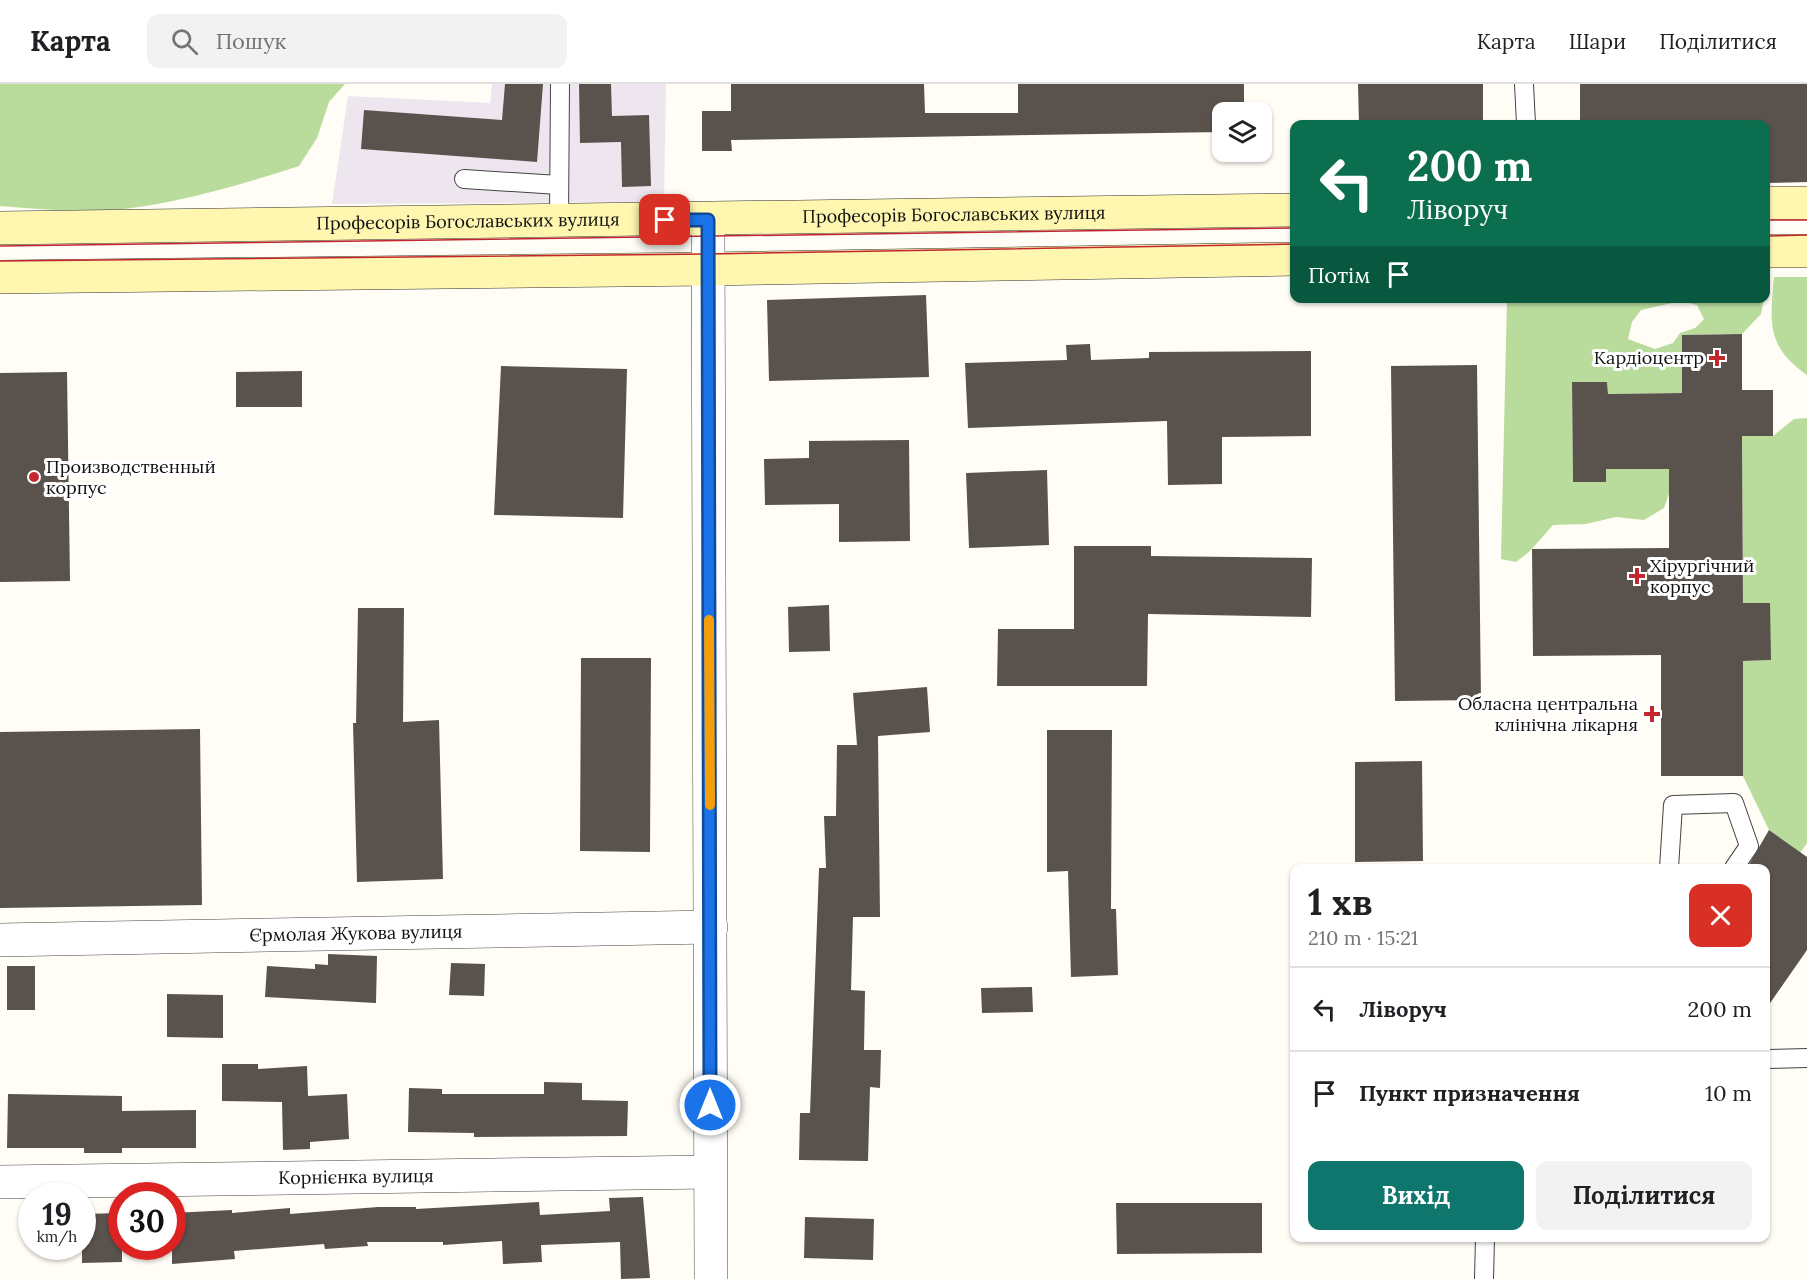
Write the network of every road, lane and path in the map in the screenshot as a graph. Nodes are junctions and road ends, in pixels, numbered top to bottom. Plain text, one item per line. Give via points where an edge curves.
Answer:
1 (560, 84) edge
2 (1524, 84) edge
3 (1526, 120) edge
4 (464, 179) dead end
5 (559, 185) junction
6 (1770, 203) edge
7 (1807, 203) edge
8 (1290, 210) edge
9 (559, 220) junction
10 (708, 220) junction
11 (0, 228) edge
12 (1770, 251) edge
13 (1807, 251) edge
14 (1290, 259) edge
15 (708, 269) junction
16 (0, 277) edge
17 (1669, 864) edge
18 (1737, 864) edge
19 (711, 927) junction
20 (0, 940) edge
21 (1807, 1058) edge
22 (1770, 1059) edge
23 (710, 1172) junction
24 (0, 1182) edge
25 (1485, 1242) edge
26 (711, 1279) edge
27 (1484, 1279) edge

1 - 5 lane
2 - 3 lane
4 - 5 lane
5 - 9 lane
6 - 7 street
8 - 10 street, Професорів Богославських вулиця
9 - 10 street, Професорів Богославських вулиця
9 - 11 street, Професорів Богославських вулиця
10 - 15 street
12 - 13 street
14 - 15 street
15 - 16 street
15 - 19 street
17 - 18 lane via 1673,805 1734,803 1749,846
19 - 20 street, Єрмолая Жукова вулиця
19 - 23 street
21 - 22 lane
23 - 24 street, Корнієнка вулиця
23 - 26 street
25 - 27 lane

